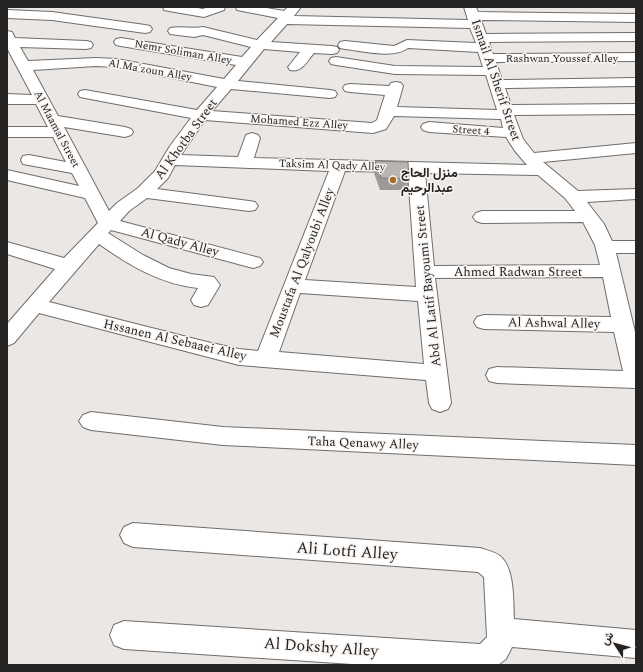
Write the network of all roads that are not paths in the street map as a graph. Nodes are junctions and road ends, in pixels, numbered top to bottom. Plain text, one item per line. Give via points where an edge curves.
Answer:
1 (169, 7) edge
2 (219, 7) edge
3 (242, 7) edge
4 (7, 14) edge
5 (289, 14) edge
6 (636, 18) edge
7 (145, 29) dead end
8 (175, 31) dead end
9 (636, 37) edge
10 (8, 39) edge
11 (121, 42) dead end
12 (482, 43) edge
13 (86, 45) dead end
14 (260, 45) junction
15 (310, 49) junction
16 (338, 52) junction
17 (636, 57) edge
18 (245, 62) junction
19 (17, 63) edge
20 (295, 67) dead end
21 (318, 77) dead end
22 (636, 82) edge
23 (227, 84) junction
24 (350, 88) dead end
25 (311, 93) junction
26 (85, 94) dead end
27 (330, 94) dead end
28 (7, 99) edge
29 (42, 100) junction
30 (636, 109) edge
31 (506, 112) junction
32 (336, 114) dead end
33 (386, 114) junction
34 (201, 115) junction
35 (56, 126) junction
36 (429, 128) dead end
37 (7, 132) edge
38 (125, 132) dead end
39 (512, 133) junction
40 (252, 138) dead end
41 (636, 148) edge
42 (529, 158) junction
43 (30, 160) dead end
44 (170, 160) junction
45 (244, 163) junction
46 (339, 166) junction
47 (416, 168) junction
48 (78, 169) junction
49 (542, 170) junction
50 (7, 175) edge
51 (144, 192) junction
52 (92, 194) junction
53 (636, 194) edge
54 (573, 197) junction
55 (249, 206) dead end
56 (482, 216) dead end
57 (589, 216) junction
58 (102, 228) junction
59 (605, 247) junction
60 (636, 247) edge
61 (7, 248) edge
62 (253, 262) dead end
63 (68, 266) junction
64 (611, 271) junction
65 (425, 272) junction
66 (293, 286) junction
67 (427, 295) junction
68 (201, 300) dead end
69 (627, 300) edge
70 (35, 305) junction
71 (484, 322) dead end
72 (623, 325) junction
73 (10, 329) edge
74 (264, 360) junction
75 (437, 373) junction
76 (635, 373) edge
77 (497, 375) dead end
78 (440, 403) dead end
79 (91, 421) dead end
80 (636, 455) edge
81 (133, 535) dead end
82 (502, 632) junction
83 (124, 635) dead end
84 (636, 644) edge

1 - 2 street via 204,13
3 - 5 street
4 - 7 street via 52,16
5 - 12 street
5 - 14 street, Al Khotba Street
6 - 12 street
8 - 14 street via 203,31
9 - 12 street
10 - 13 street
10 - 19 street, Al Maamal Street
11 - 18 street, Nemr Soliman Alley
12 - 16 street via 407,44 394,50
12 - 16 street via 395,70
12 - 17 street, Rashwan Youssef Alley
12 - 22 street
12 - 31 street, Ismail Al Sherif Street
14 - 15 street
14 - 18 street, Al Khotba Street
15 - 16 street
15 - 20 street
18 - 23 street, Al Khotba Street
19 - 23 street, Al Ma'zoun Alley via 117,63
19 - 29 street, Al Maamal Street
21 - 25 street
23 - 25 street, Al Ma'zoun Alley
23 - 34 street, Al Khotba Street
24 - 33 street via 395,89
25 - 27 street, Al Ma'zoun Alley
26 - 34 street, Mohamed Ezz Alley
28 - 29 street
29 - 35 street, Al Maamal Street
30 - 31 street
31 - 33 street
31 - 39 street, Ismail Al Sherif Street
32 - 33 street
33 - 34 street, Mohamed Ezz Alley via 383,124 373,128
34 - 44 street, Al Khotba Street
35 - 37 street
35 - 38 street
35 - 48 street, Al Maamal Street
36 - 39 street, Street 4
39 - 42 street, Ismail Al Sherif Street
40 - 45 street
41 - 42 street
42 - 49 street, Ismail Al Sherif Street
43 - 48 street
44 - 45 street, Taksim Al Qady Alley
44 - 51 street, Al Khotba Street via 162,174
45 - 46 street, Taksim Al Qady Alley
46 - 47 street, Taksim Al Qady Alley
46 - 66 street, Moustafa Al Qalyoubi Alley
47 - 49 street, Taksim Al Qady Alley
47 - 65 street, Abd Al Latif Bayoumi Street
48 - 52 street, Al Maamal Street
49 - 54 street, Ismail Al Sherif Street
50 - 52 street
51 - 55 street
51 - 58 street, Al Khotba Street via 123,207
52 - 58 street, Al Maamal Street
53 - 54 street
54 - 57 street, Ismail Al Sherif Street
56 - 57 street
57 - 59 street, Ismail Al Sherif Street
58 - 62 street, Al Qady Alley
58 - 63 street, Al Khotba Street
58 - 68 street via 138,262 180,278 208,282 210,285
59 - 60 street
59 - 64 street, Ismail Al Sherif Street
61 - 63 street
63 - 70 street, Al Khotba Street
64 - 65 street, Ahmed Radwan Street
64 - 69 street, Ismail Al Sherif Street
65 - 67 street, Abd Al Latif Bayoumi Street
66 - 67 street
66 - 74 street, Moustafa Al Qalyoubi Alley
67 - 75 street, Abd Al Latif Bayoumi Street
69 - 72 street, Ismail Al Sherif Street
70 - 73 street, Al Khotba Street
70 - 74 street, Hssanen Al Sebaaei Alley via 207,350
71 - 72 street, Al Ashwal Alley
72 - 76 street, Ismail Al Sherif Street
74 - 75 street, Hssanen Al Sebaaei Alley
75 - 78 street, Abd Al Latif Bayoumi Street
76 - 77 street
79 - 80 street, Taha Qenawy Alley via 223,436
81 - 82 street, Ali Lotfi Alley via 480,560 490,565 497,574
82 - 83 street, Al Dokshy Alley via 498,648 480,658
82 - 84 street

